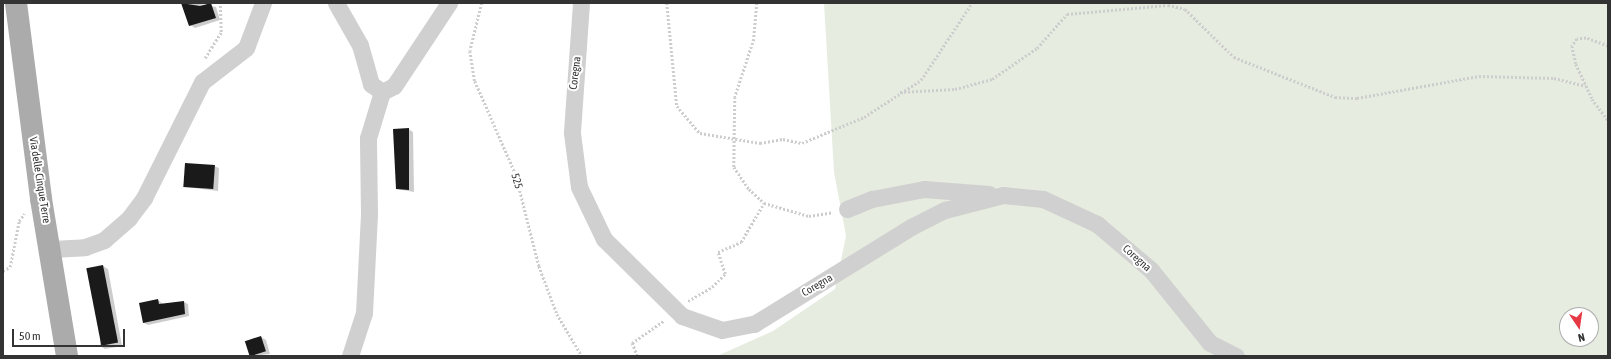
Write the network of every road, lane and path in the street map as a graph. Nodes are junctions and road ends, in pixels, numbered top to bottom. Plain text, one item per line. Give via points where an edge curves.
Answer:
1 (16, 3) edge
2 (263, 3) edge
3 (336, 3) edge
4 (449, 3) edge
5 (482, 3) edge
6 (581, 3) edge
7 (667, 3) edge
8 (758, 3) edge
9 (972, 3) edge
10 (1608, 46) edge
11 (1586, 86) junction
12 (382, 92) junction
13 (900, 92) junction
14 (1608, 120) edge
15 (736, 140) junction
16 (1003, 195) junction
17 (41, 199) junction
18 (764, 203) junction
19 (847, 209) joint
20 (52, 249) junction
21 (3, 271) edge
22 (676, 310) junction
23 (67, 356) edge
24 (350, 356) edge
25 (582, 356) edge
26 (637, 356) edge
27 (1236, 356) edge

1 - 17 main road, Via delle Cinque Terre
2 - 20 street via 246,48 202,82 144,198 129,218 104,240 85,247
3 - 12 street via 360,45 371,84
4 - 12 street via 394,86
5 - 25 path, 525 via 470,51 475,81 516,175 539,266 557,314
6 - 22 street, Coregna via 572,133 579,187 604,239
7 - 15 path via 677,106 700,133
8 - 15 path via 754,39 736,97
9 - 13 path via 921,80
10 - 11 path via 1591,38 1574,42 1572,53
11 - 13 path via 1554,78 1480,76 1357,98 1335,97 1234,57 1185,9 1168,5 1067,14 1037,48 992,79 955,89
11 - 14 path
12 - 24 street via 368,138 370,213 364,313
13 - 15 path via 864,117 802,143 783,139 760,143
15 - 18 path via 734,167 749,189
16 - 19 street via 924,190 872,199
16 - 22 street, Coregna via 945,210 911,227 754,324 722,330 699,325
16 - 27 street, Coregna via 1042,199 1098,224 1151,270 1210,343
17 - 20 main road, Via delle Cinque Terre
17 - 21 path via 19,221 10,267
18 - 19 path via 809,216
18 - 22 path via 741,242 718,252 725,274
20 - 23 main road, Via delle Cinque Terre
22 - 26 path via 632,343

